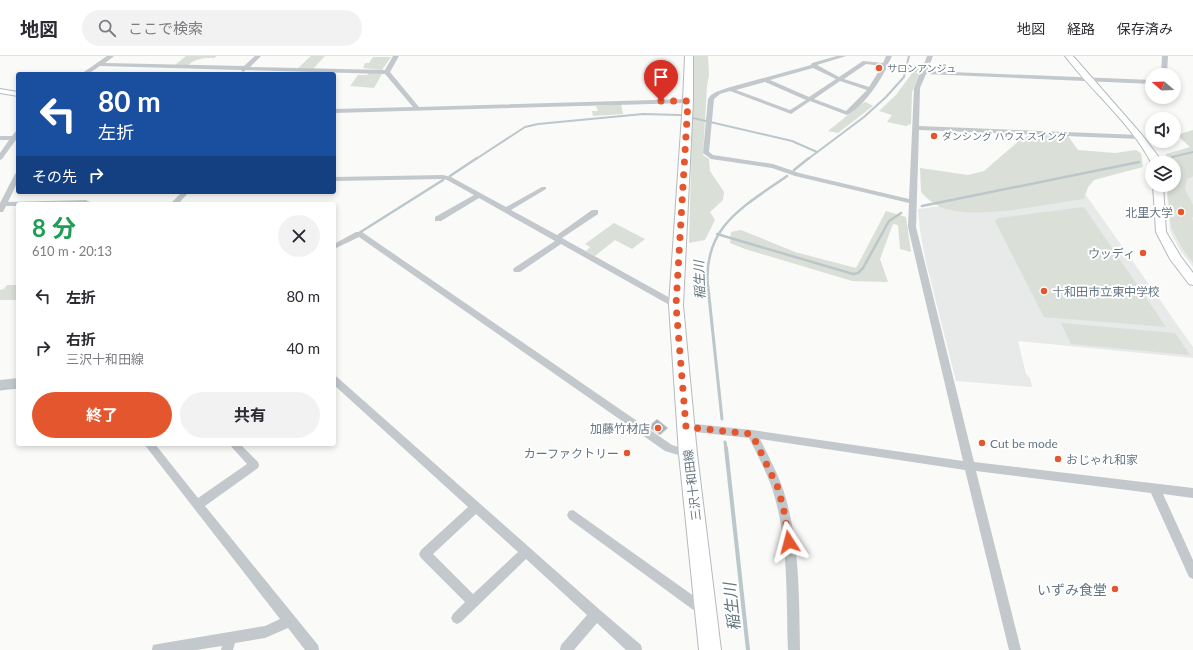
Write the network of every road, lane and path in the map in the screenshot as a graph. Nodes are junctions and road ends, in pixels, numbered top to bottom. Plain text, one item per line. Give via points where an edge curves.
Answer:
1 (111, 56) edge
2 (258, 56) edge
3 (396, 56) edge
4 (689, 56) edge
5 (843, 56) edge
6 (889, 56) edge
7 (930, 56) edge
8 (1069, 56) edge
9 (1165, 56) edge
10 (99, 64) junction
11 (814, 66) junction
12 (886, 66) junction
13 (245, 68) junction
14 (1164, 68) edge
15 (87, 72) edge
16 (241, 72) edge
17 (386, 72) junction
18 (923, 72) junction
19 (840, 79) junction
20 (1089, 79) junction
21 (766, 80) junction
22 (1145, 82) edge
23 (729, 89) junction
24 (871, 90) junction
25 (0, 91) edge
26 (16, 94) edge
27 (809, 99) junction
28 (688, 101) junction
29 (418, 109) junction
30 (336, 111) edge
31 (916, 128) junction
32 (16, 135) edge
33 (1139, 137) junction
34 (0, 138) edge
35 (14, 138) junction
36 (1153, 156) edge
37 (0, 158) edge
38 (336, 179) edge
39 (15, 185) edge
40 (544, 188) dead end
41 (1158, 192) edge
42 (184, 194) edge
43 (479, 195) junction
44 (176, 202) edge
45 (912, 202) junction
46 (16, 206) edge
47 (2, 207) edge
48 (505, 210) junction
49 (596, 212) dead end
50 (438, 219) dead end
51 (558, 240) junction
52 (336, 246) edge
53 (517, 270) dead end
54 (1193, 281) edge
55 (676, 305) junction
56 (16, 382) edge
57 (336, 382) edge
58 (0, 384) edge
59 (686, 427) junction
60 (752, 434) junction
61 (151, 446) edge
62 (236, 446) edge
63 (688, 454) junction
64 (969, 466) junction
65 (1155, 489) junction
66 (1193, 493) edge
67 (197, 505) junction
68 (475, 507) junction
69 (573, 515) dead end
70 (526, 552) junction
71 (1193, 573) edge
72 (473, 602) junction
73 (706, 605) junction
74 (596, 614) junction
75 (457, 618) dead end
76 (290, 621) junction
77 (229, 645) edge
78 (158, 650) edge
79 (313, 650) edge
80 (566, 650) edge
81 (636, 650) edge
82 (710, 650) edge
83 (794, 650) edge
84 (1015, 650) edge

1 - 10 street
2 - 13 street
3 - 17 street
4 - 28 main road, 三沢十和田線
5 - 11 street
6 - 12 street
7 - 18 street
8 - 20 street
9 - 14 street
10 - 13 street
10 - 15 street
11 - 19 street
11 - 21 street
12 - 18 street
12 - 19 street via 865,62
12 - 24 street
13 - 16 street
13 - 17 street
17 - 29 street
18 - 20 street
18 - 31 street via 917,88
19 - 24 street
19 - 27 street
20 - 22 street
20 - 33 street
21 - 23 street
21 - 27 street
23 - 27 street via 791,112
23 - 45 street via 711,99 707,155 773,166 797,175
24 - 27 street via 847,113
25 - 26 street
28 - 29 street
28 - 55 main road, 三沢十和田線
29 - 30 street
31 - 33 street
31 - 45 street
32 - 35 street
33 - 36 street
34 - 35 street
35 - 37 street
38 - 43 street via 443,177
39 - 47 street
40 - 48 street
41 - 54 street via 1161,232 1176,259
42 - 44 street
43 - 48 street
43 - 50 street
45 - 64 street via 914,238
46 - 47 street
48 - 51 street
49 - 51 street
51 - 53 street
51 - 55 street
52 - 63 street via 359,234 669,448
55 - 59 main road, 三沢十和田線
56 - 58 street
57 - 68 street
59 - 60 street
59 - 63 main road, 三沢十和田線
60 - 64 street
60 - 83 street via 778,488 784,511 791,554
61 - 67 street
62 - 67 street via 254,464
63 - 73 main road, 三沢十和田線
64 - 65 street
64 - 84 street
65 - 66 street
65 - 71 street
67 - 76 street
68 - 70 street
68 - 72 street via 425,554
69 - 73 street via 696,605
70 - 72 street
70 - 74 street
72 - 75 street
73 - 82 main road, 三沢十和田線
74 - 80 street
74 - 81 street
76 - 77 street
76 - 79 street
77 - 78 street

